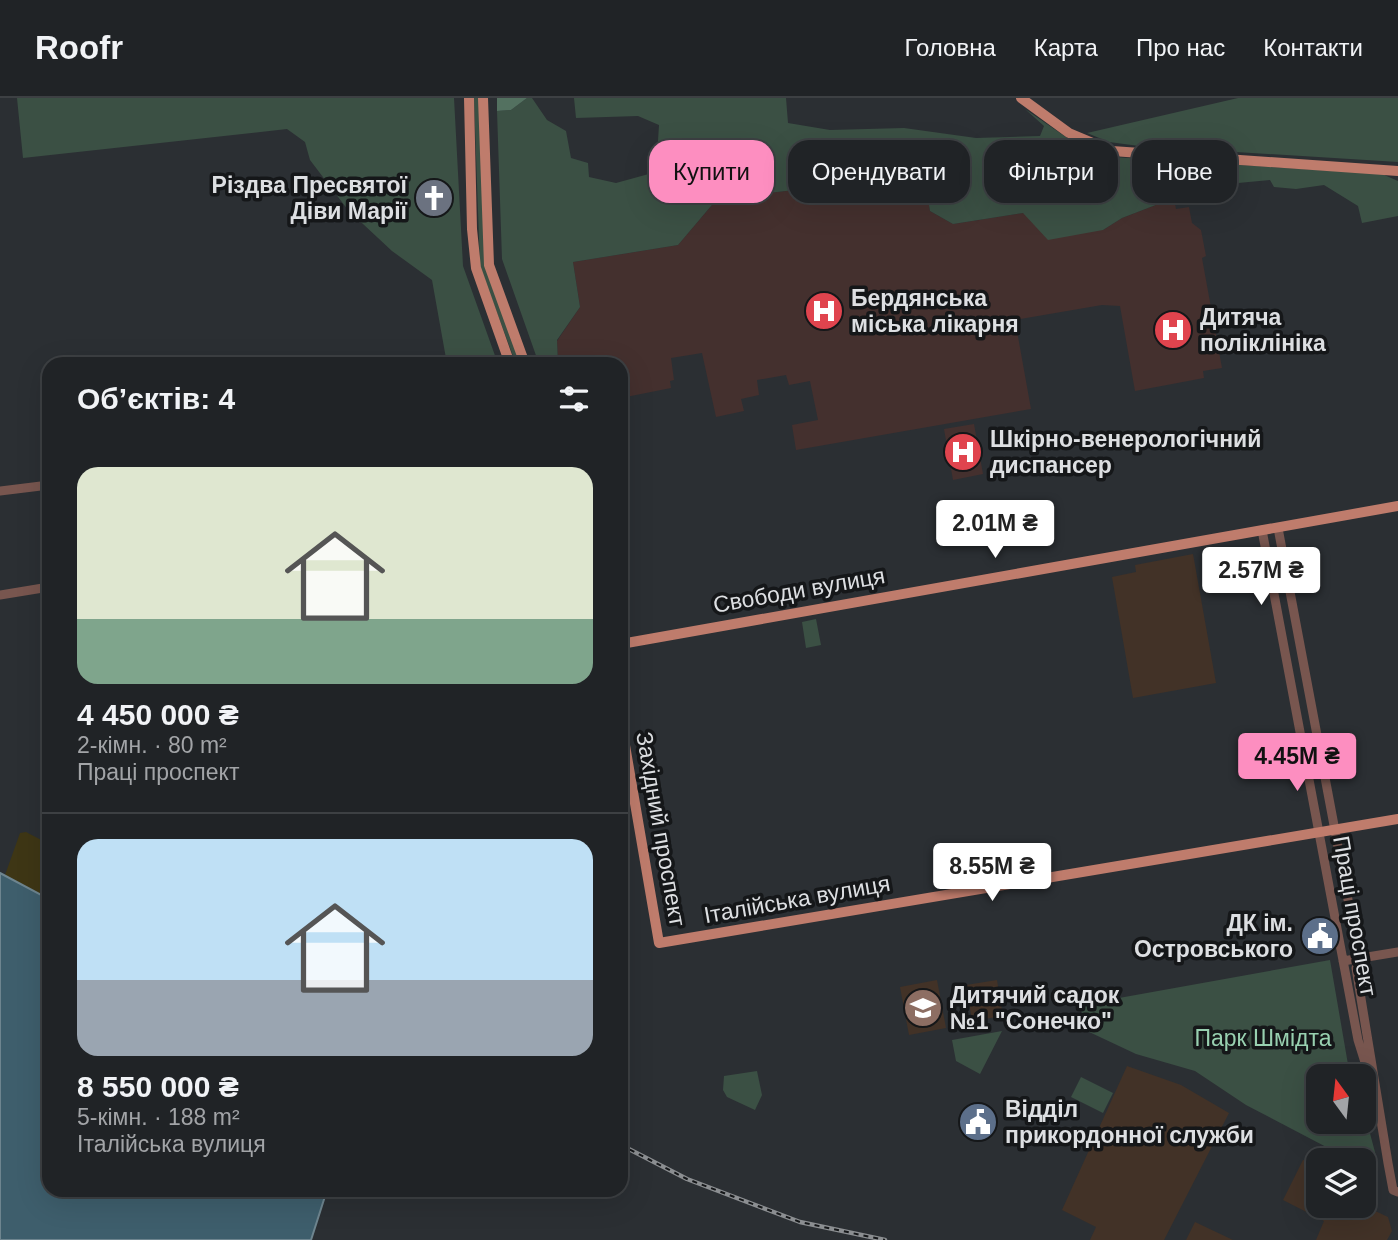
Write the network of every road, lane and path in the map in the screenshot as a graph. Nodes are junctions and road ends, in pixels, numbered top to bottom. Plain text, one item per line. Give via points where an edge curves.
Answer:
1 (469, 98) edge
2 (483, 98) edge
3 (1021, 98) edge
4 (1398, 171) edge
5 (508, 357) edge
6 (522, 357) edge
7 (42, 486) edge
8 (0, 491) edge
9 (1398, 506) edge
10 (1278, 528) junction
11 (1262, 530) junction
12 (42, 588) edge
13 (0, 595) edge
14 (628, 642) edge
15 (628, 763) edge
16 (1398, 818) edge
17 (1337, 829) junction
18 (1320, 832) junction
19 (659, 943) joint
20 (1398, 952) edge
21 (1359, 958) junction
22 (1343, 961) junction
23 (1377, 1100) junction
24 (1396, 1191) edge

1 - 5 main road via 476,268
2 - 6 main road via 489,265
3 - 4 main road via 1069,133 1112,151
7 - 8 street
9 - 10 main road, Свободи вулиця
10 - 11 main road, Свободи вулиця
10 - 17 street, Праці проспект
11 - 14 main road, Свободи вулиця
11 - 18 street, Праці проспект
12 - 13 street
15 - 19 main road, Західний проспект
16 - 17 main road, Італійська вулиця
17 - 18 main road, Італійська вулиця
17 - 21 street, Праці проспект
18 - 19 main road, Італійська вулиця
18 - 22 street, Праці проспект
20 - 21 street
21 - 22 street
21 - 23 street, Праці проспект via 1356,968
22 - 23 street, Праці проспект via 1358,1040
23 - 24 street, Праці проспект

